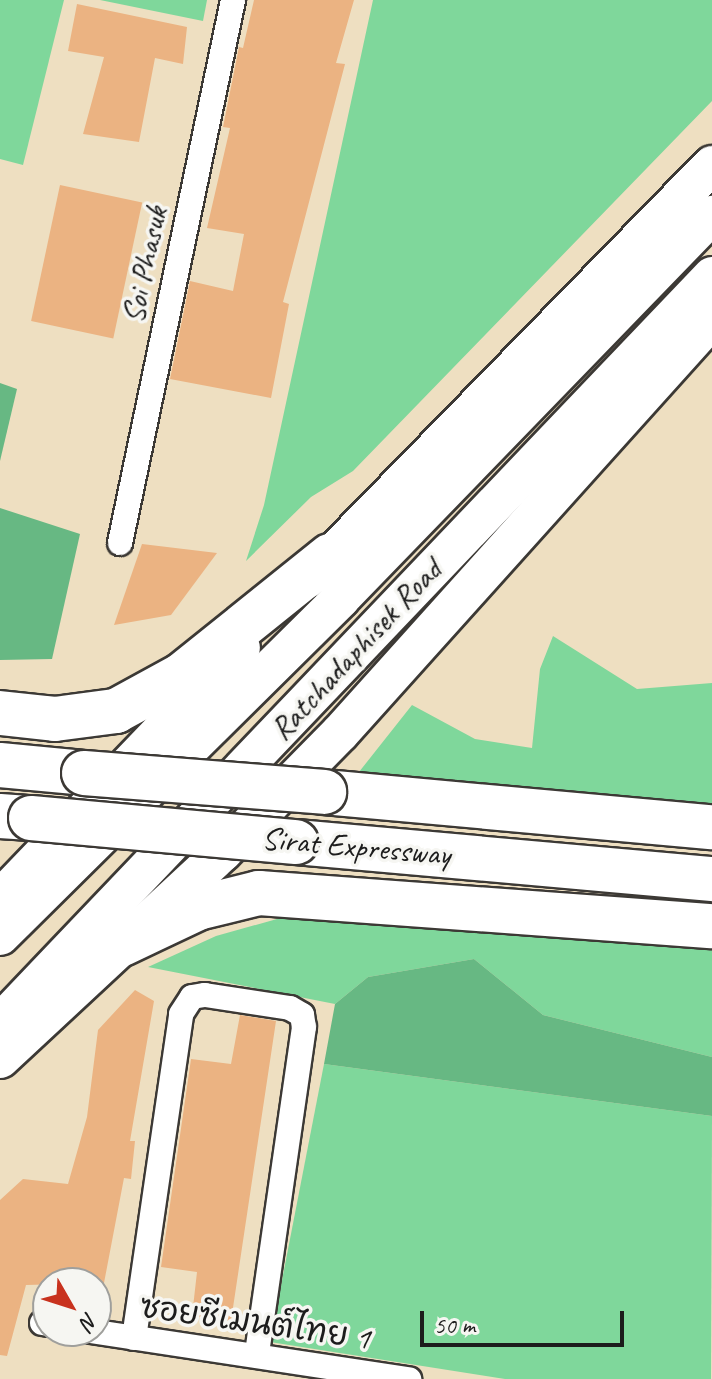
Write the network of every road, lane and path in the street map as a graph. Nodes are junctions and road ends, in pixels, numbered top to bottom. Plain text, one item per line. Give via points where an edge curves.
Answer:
1 (233, 0) edge
2 (712, 165) edge
3 (712, 203) edge
4 (663, 215) junction
5 (712, 215) edge
6 (712, 276) edge
7 (712, 319) edge
8 (120, 543) dead end
9 (330, 556) junction
10 (0, 713) edge
11 (0, 765) edge
12 (0, 816) edge
13 (712, 827) edge
14 (712, 879) edge
15 (0, 899) edge
16 (712, 926) edge
17 (0, 936) edge
18 (122, 944) junction
19 (0, 1023) edge
20 (0, 1059) edge
21 (112, 1334) edge
22 (134, 1338) junction
23 (257, 1355) junction
24 (409, 1379) edge

1 - 8 street, Soi Phasuk
2 - 4 main road
3 - 4 main road
4 - 9 main road
5 - 17 main road, Ratchadaphisek Road via 340,599
6 - 19 main road, Ratchadaphisek Road
7 - 18 main road, Ratchadaphisek Road via 340,733
9 - 10 highway via 182,675 116,711 55,719
9 - 15 main road
11 - 13 highway, Sirat Expressway, bridge
12 - 14 highway, Sirat Expressway, bridge
16 - 18 highway via 259,893 198,908
18 - 20 main road, Ratchadaphisek Road
21 - 22 street, ซอยซีเมนต์ไทย 1
22 - 23 street, ซอยซีเมนต์ไทย 1
22 - 23 street via 181,1014 192,997 205,995 290,1008 302,1015 304,1027
23 - 24 street, ซอยซีเมนต์ไทย 1

